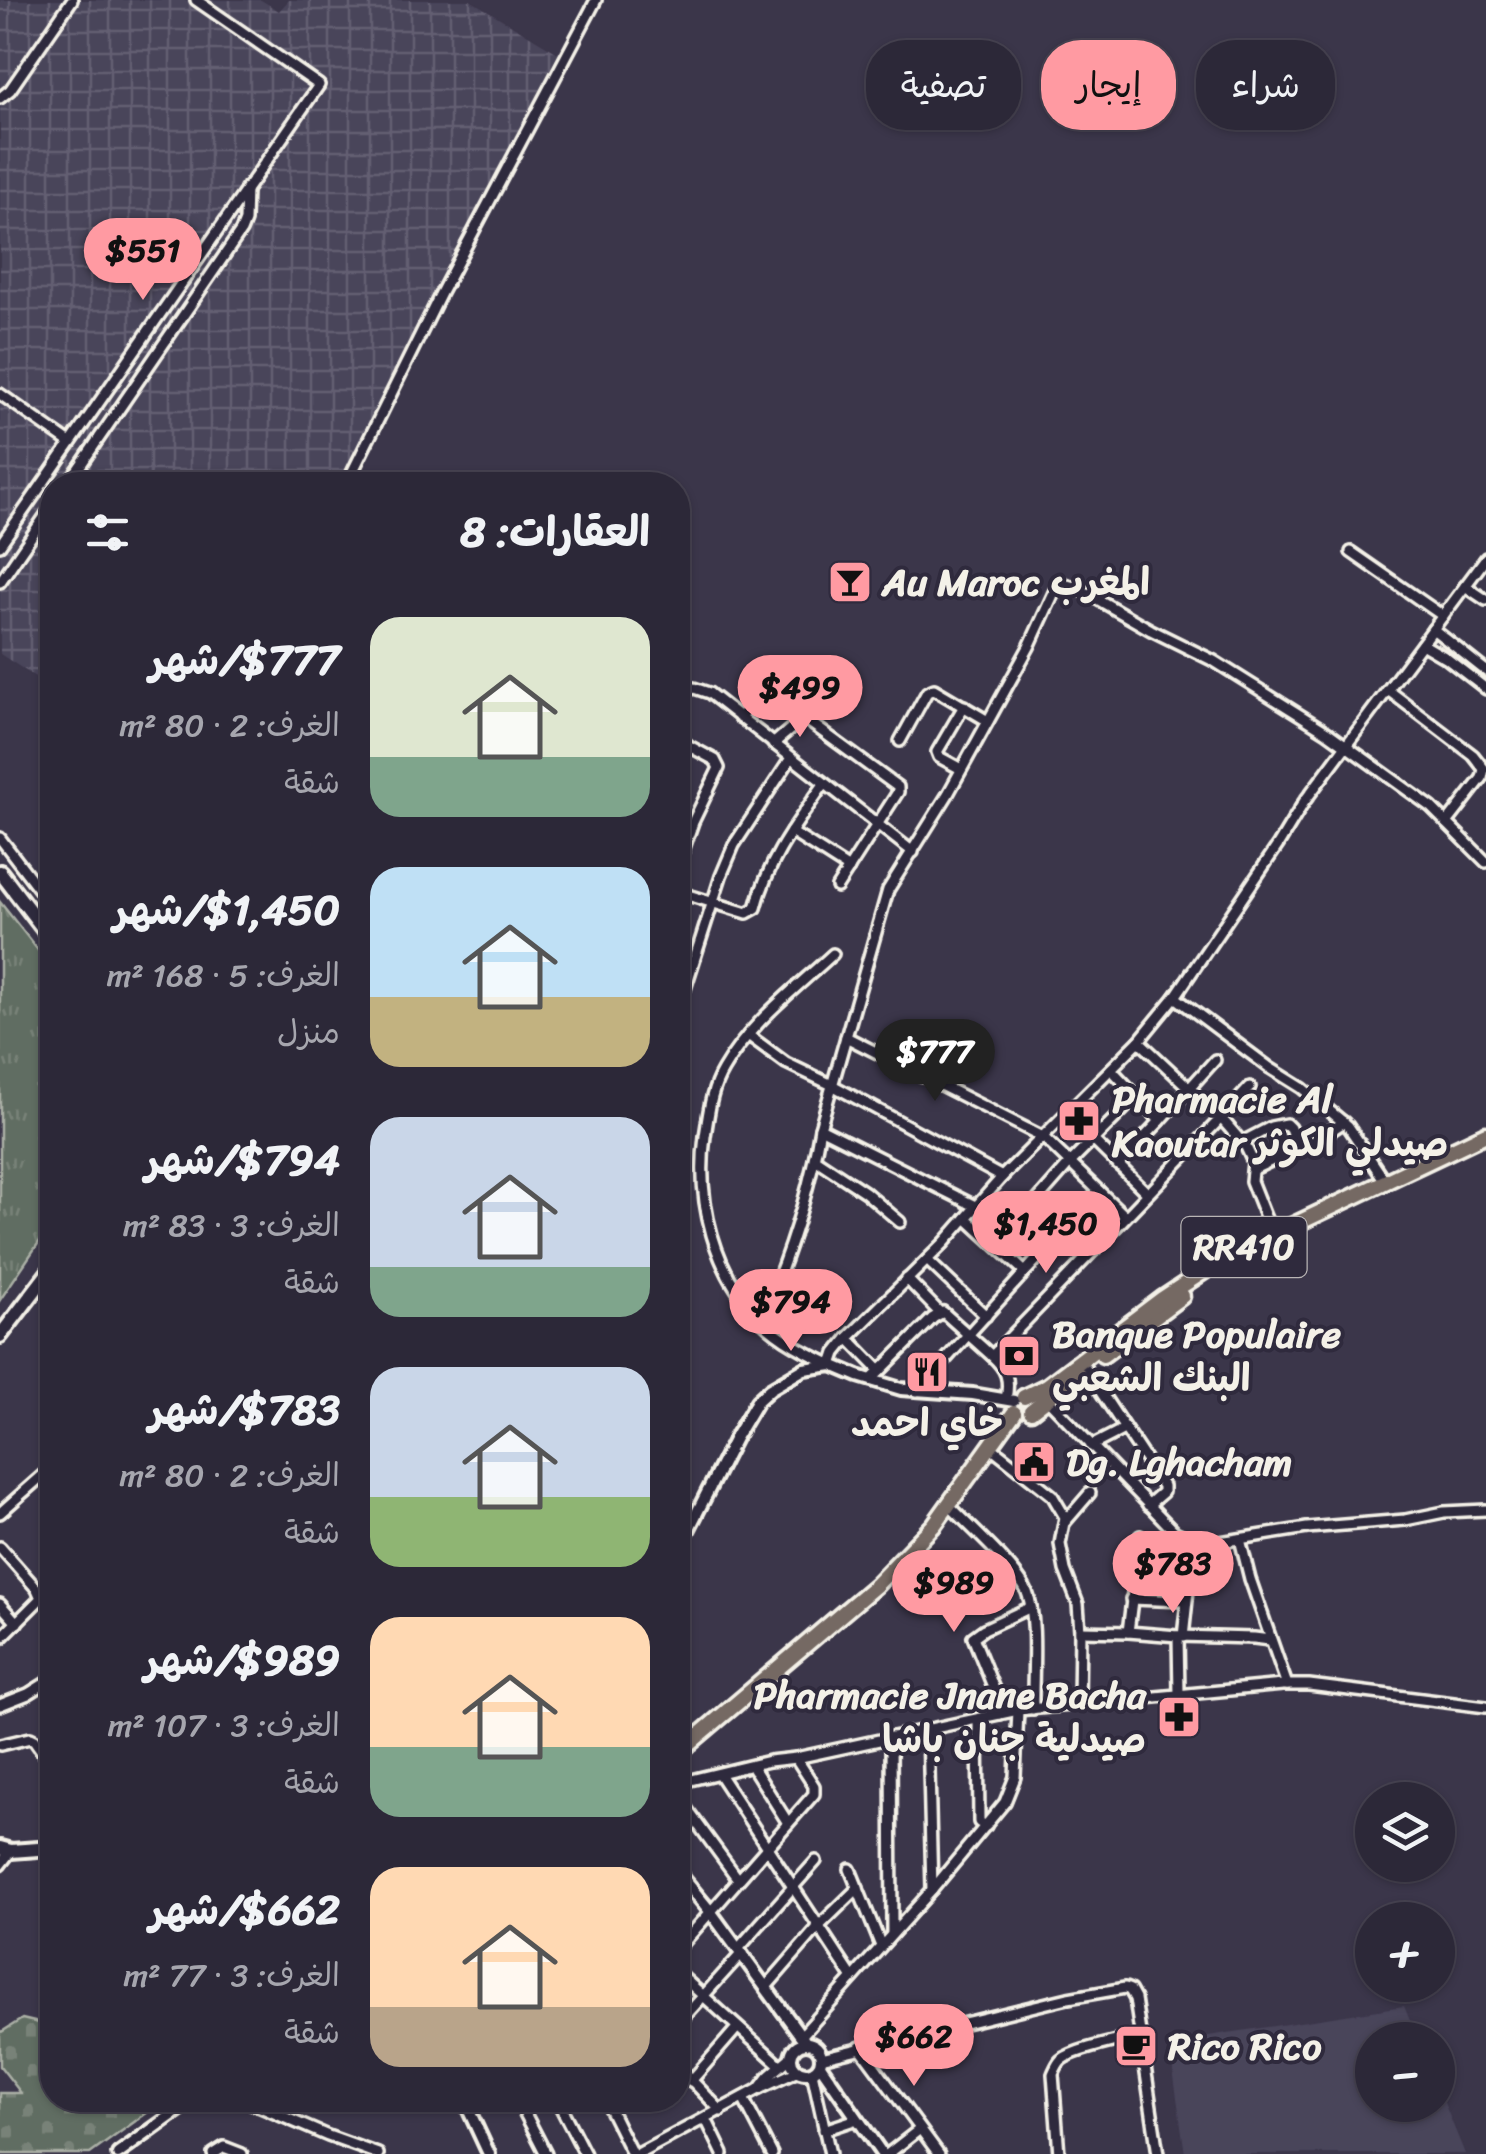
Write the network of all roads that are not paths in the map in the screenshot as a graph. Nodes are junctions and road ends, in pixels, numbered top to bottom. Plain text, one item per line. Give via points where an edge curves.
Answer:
1 (72, 0) edge
2 (196, 0) edge
3 (596, 0) edge
4 (0, 98) edge
5 (246, 188) junction
6 (0, 394) edge
7 (70, 443) junction
8 (50, 472) edge
9 (76, 472) edge
10 (352, 472) edge
11 (40, 487) edge
12 (40, 524) edge
13 (0, 545) edge
14 (1351, 552) dead end
15 (1486, 558) edge
16 (0, 582) edge
17 (1465, 586) junction
18 (1486, 600) edge
19 (1443, 616) junction
20 (1433, 629) junction
21 (1422, 644) junction
22 (1486, 671) edge
23 (690, 689) edge
24 (1388, 690) junction
25 (1486, 690) edge
26 (964, 706) junction
27 (739, 717) junction
28 (804, 718) junction
29 (988, 721) junction
30 (900, 740) dead end
31 (774, 744) junction
32 (690, 746) edge
33 (1347, 747) junction
34 (791, 758) junction
35 (961, 770) junction
36 (824, 784) junction
37 (1447, 824) junction
38 (876, 825) junction
39 (690, 830) edge
40 (791, 832) junction
41 (0, 838) edge
42 (912, 852) junction
43 (1485, 858) edge
44 (848, 868) junction
45 (0, 872) edge
46 (836, 887) dead end
47 (40, 890) edge
48 (690, 895) edge
49 (713, 902) junction
50 (40, 924) edge
51 (833, 954) dead end
52 (691, 970) joint
53 (690, 973) edge
54 (1175, 997) junction
55 (748, 1035) junction
56 (846, 1037) junction
57 (1138, 1041) junction
58 (1215, 1060) dead end
59 (1111, 1069) junction
60 (832, 1085) junction
61 (1189, 1088) junction
62 (1250, 1088) dead end
63 (1138, 1096) junction
64 (1221, 1118) junction
65 (1160, 1120) junction
66 (1344, 1122) junction
67 (820, 1128) junction
68 (1486, 1134) edge
69 (1043, 1136) junction
70 (1093, 1140) junction
71 (1242, 1142) junction
72 (1486, 1144) edge
73 (1298, 1149) junction
74 (815, 1159) junction
75 (1070, 1164) junction
76 (1118, 1165) junction
77 (1254, 1168) junction
78 (1002, 1177) junction
79 (1386, 1181) junction
80 (1099, 1191) junction
81 (1147, 1193) junction
82 (976, 1206) junction
83 (1125, 1216) junction
84 (966, 1218) junction
85 (900, 1222) dead end
86 (1272, 1234) junction
87 (996, 1246) junction
88 (927, 1260) junction
89 (1024, 1272) junction
90 (906, 1279) junction
91 (40, 1284) edge
92 (940, 1313) junction
93 (986, 1316) junction
94 (761, 1320) junction
95 (968, 1335) junction
96 (0, 1336) edge
97 (848, 1338) junction
98 (992, 1356) junction
99 (832, 1365) junction
100 (1085, 1368) junction
101 (875, 1376) junction
102 (917, 1390) junction
103 (1048, 1400) junction
104 (1015, 1402) junction
105 (1124, 1429) junction
106 (1091, 1446) junction
107 (991, 1447) junction
108 (40, 1478) edge
109 (1090, 1494) dead end
110 (949, 1505) junction
111 (1148, 1505) junction
112 (1486, 1510) edge
113 (0, 1514) edge
114 (1065, 1522) junction
115 (690, 1527) edge
116 (1140, 1536) dead end
117 (1240, 1539) junction
118 (0, 1547) edge
119 (1190, 1572) dead end
120 (1131, 1600) junction
121 (1185, 1601) junction
122 (0, 1604) edge
123 (1031, 1606) junction
124 (17, 1623) junction
125 (1080, 1631) junction
126 (1128, 1632) junction
127 (1180, 1637) junction
128 (0, 1639) edge
129 (1270, 1640) junction
130 (1287, 1684) junction
131 (40, 1686) edge
132 (1179, 1694) junction
133 (1079, 1704) junction
134 (0, 1705) edge
135 (1486, 1707) edge
136 (1033, 1709) junction
137 (1018, 1710) junction
138 (1000, 1714) junction
139 (978, 1719) junction
140 (928, 1730) junction
141 (690, 1737) edge
142 (891, 1738) junction
143 (0, 1744) edge
144 (40, 1748) edge
145 (796, 1758) junction
146 (752, 1766) junction
147 (718, 1774) junction
148 (690, 1780) edge
149 (690, 1813) edge
150 (788, 1823) junction
151 (986, 1826) junction
152 (766, 1847) junction
153 (40, 1848) edge
154 (5, 1849) edge
155 (816, 1861) dead end
156 (0, 1864) edge
157 (850, 1869) dead end
158 (738, 1879) junction
159 (793, 1886) junction
160 (690, 1887) edge
161 (858, 1888) junction
162 (932, 1890) junction
163 (710, 1911) junction
164 (819, 1926) junction
165 (892, 1934) junction
166 (690, 1935) edge
167 (880, 1946) junction
168 (740, 1951) junction
169 (852, 1977) junction
170 (690, 1984) edge
171 (766, 1986) junction
172 (702, 1995) junction
173 (690, 2010) edge
174 (737, 2028) junction
175 (1141, 2035) junction
176 (804, 2039) junction
177 (860, 2048) junction
178 (791, 2057) junction
179 (780, 2065) junction
180 (818, 2065) junction
181 (798, 2072) junction
182 (691, 2081) joint
183 (759, 2089) junction
184 (743, 2098) junction
185 (720, 2111) junction
186 (176, 2112) edge
187 (272, 2112) edge
188 (469, 2112) edge
189 (524, 2112) edge
190 (563, 2112) edge
191 (611, 2112) edge
192 (706, 2118) junction
193 (858, 2119) junction
194 (824, 2130) junction
195 (920, 2130) junction
196 (118, 2154) edge
197 (213, 2154) edge
198 (242, 2154) edge
199 (378, 2154) edge
200 (488, 2154) edge
201 (546, 2154) edge
202 (585, 2154) edge
203 (635, 2154) edge
204 (723, 2154) edge
205 (772, 2154) edge
206 (830, 2154) edge
207 (885, 2154) edge
208 (939, 2154) edge
209 (1059, 2154) edge
210 (1158, 2154) edge

1 - 4 street
2 - 5 street via 319,84
3 - 10 street
5 - 7 street
5 - 9 street via 241,230
6 - 7 street
7 - 8 street
11 - 13 street
12 - 16 street
14 - 19 street
15 - 17 street
17 - 18 street
17 - 19 street
19 - 20 street
20 - 21 street
20 - 22 street
21 - 24 street
21 - 25 street
23 - 27 street via 704,691
24 - 33 street
24 - 37 street via 1484,768
26 - 29 street
26 - 30 street via 928,692
26 - 35 street via 937,752
27 - 28 street via 808,664 836,686
27 - 31 street
28 - 31 street
28 - 38 street via 898,787
29 - 33 street via 1057,586 1064,584 1214,661
29 - 35 street
31 - 34 street
32 - 39 street via 719,768
33 - 37 street
33 - 54 street
34 - 36 street
34 - 49 street via 734,845
35 - 42 street
36 - 38 street
36 - 40 street
37 - 43 street
38 - 42 street
38 - 44 street
40 - 44 street
40 - 49 street via 754,910
41 - 47 street
42 - 56 street via 885,898
44 - 46 street
45 - 50 main road
48 - 49 street
49 - 52 street
51 - 55 street
52 - 53 street
54 - 57 street
54 - 66 street
55 - 60 street via 786,1064
55 - 94 street via 713,1090 701,1163 722,1266
56 - 60 street
56 - 69 street
57 - 59 street
57 - 61 street
58 - 61 street
59 - 63 street
59 - 69 street
60 - 67 street
60 - 78 street
61 - 64 street
61 - 65 street
62 - 64 street
63 - 65 street
63 - 70 street
64 - 71 street
64 - 81 street
65 - 76 street
66 - 73 street
66 - 79 street
67 - 74 street
67 - 82 street
68 - 79 highway, RR410
69 - 75 street
69 - 78 street
70 - 75 street
70 - 76 street
71 - 73 street via 1286,1124
71 - 77 street
72 - 100 highway, RR410 via 1229,1265
73 - 77 street
74 - 85 street
74 - 94 street
75 - 80 street
75 - 87 street
76 - 81 street
77 - 86 street via 1251,1182
78 - 82 street
79 - 86 highway, RR410
80 - 83 street
80 - 89 street
81 - 83 street
82 - 84 street
83 - 98 street
84 - 87 street
84 - 88 street
86 - 104 highway, RR410 via 1197,1274 1047,1386
87 - 89 street
88 - 90 street
88 - 93 street
89 - 93 street
90 - 92 street
90 - 97 street
91 - 96 main road
92 - 95 street
92 - 101 street
93 - 95 street
94 - 99 street
95 - 98 street
95 - 102 street
97 - 99 street
97 - 101 street
98 - 104 street via 1007,1374
99 - 101 street
99 - 115 street via 804,1370 756,1401
100 - 103 highway, RR410
100 - 105 street
101 - 102 street
102 - 104 street
103 - 104 highway, RR410 via 1022,1417
103 - 106 street
104 - 107 highway, RR410
105 - 106 street
105 - 111 street via 1163,1486
106 - 111 street
107 - 110 highway, RR410
107 - 114 street via 1052,1495
108 - 113 street
109 - 114 street
110 - 123 street via 1016,1576
110 - 141 highway, RR410 via 876,1584
111 - 117 street via 1186,1538
112 - 117 street
114 - 125 street via 1060,1544
116 - 120 street
117 - 129 street
118 - 124 street via 40,1594
119 - 121 street
120 - 121 street
120 - 126 street
121 - 127 street
122 - 124 street
123 - 136 street
123 - 138 street via 973,1637
124 - 128 street
125 - 126 street
125 - 133 street
126 - 127 street
127 - 129 street
127 - 132 street
129 - 130 street
130 - 132 street
130 - 135 street
131 - 134 street
132 - 133 street
133 - 136 street
136 - 137 street
137 - 138 street
137 - 151 street via 1016,1777
138 - 139 street
139 - 140 street
139 - 151 street via 979,1822
140 - 142 street
140 - 162 street
142 - 145 street
142 - 165 street
143 - 144 street via 30,1738
145 - 146 street
145 - 150 street via 815,1792
146 - 147 street
146 - 150 street
147 - 148 street
147 - 152 street
149 - 158 street
150 - 152 street
151 - 162 street
152 - 158 street
152 - 159 street
153 - 154 main road
154 - 156 street
155 - 159 street
157 - 161 street
158 - 163 street
159 - 164 street
159 - 168 street
160 - 163 street
161 - 164 street
161 - 167 street
162 - 165 street
163 - 166 street
163 - 168 street
164 - 169 street
164 - 171 street
165 - 167 street
167 - 169 street
168 - 171 street
168 - 172 street
169 - 176 street
170 - 172 street
171 - 176 street
172 - 173 street
172 - 174 street
174 - 179 street
174 - 182 street
175 - 177 street via 1135,1999 1125,1988
175 - 209 street via 1057,2065
175 - 210 street
176 - 178 street
176 - 180 street via 817,2047
177 - 180 street
177 - 195 street
178 - 179 street
178 - 181 street
179 - 183 street
180 - 181 street
180 - 193 street
180 - 194 street
181 - 183 street
182 - 185 street
183 - 184 street
184 - 185 street
184 - 205 street
185 - 192 street
186 - 196 street
187 - 199 street
188 - 200 street
189 - 201 street
190 - 202 street
191 - 203 street
192 - 203 street
192 - 204 street
193 - 194 street
193 - 207 street
194 - 206 street
195 - 207 street
195 - 208 street
197 - 198 street via 224,2147

